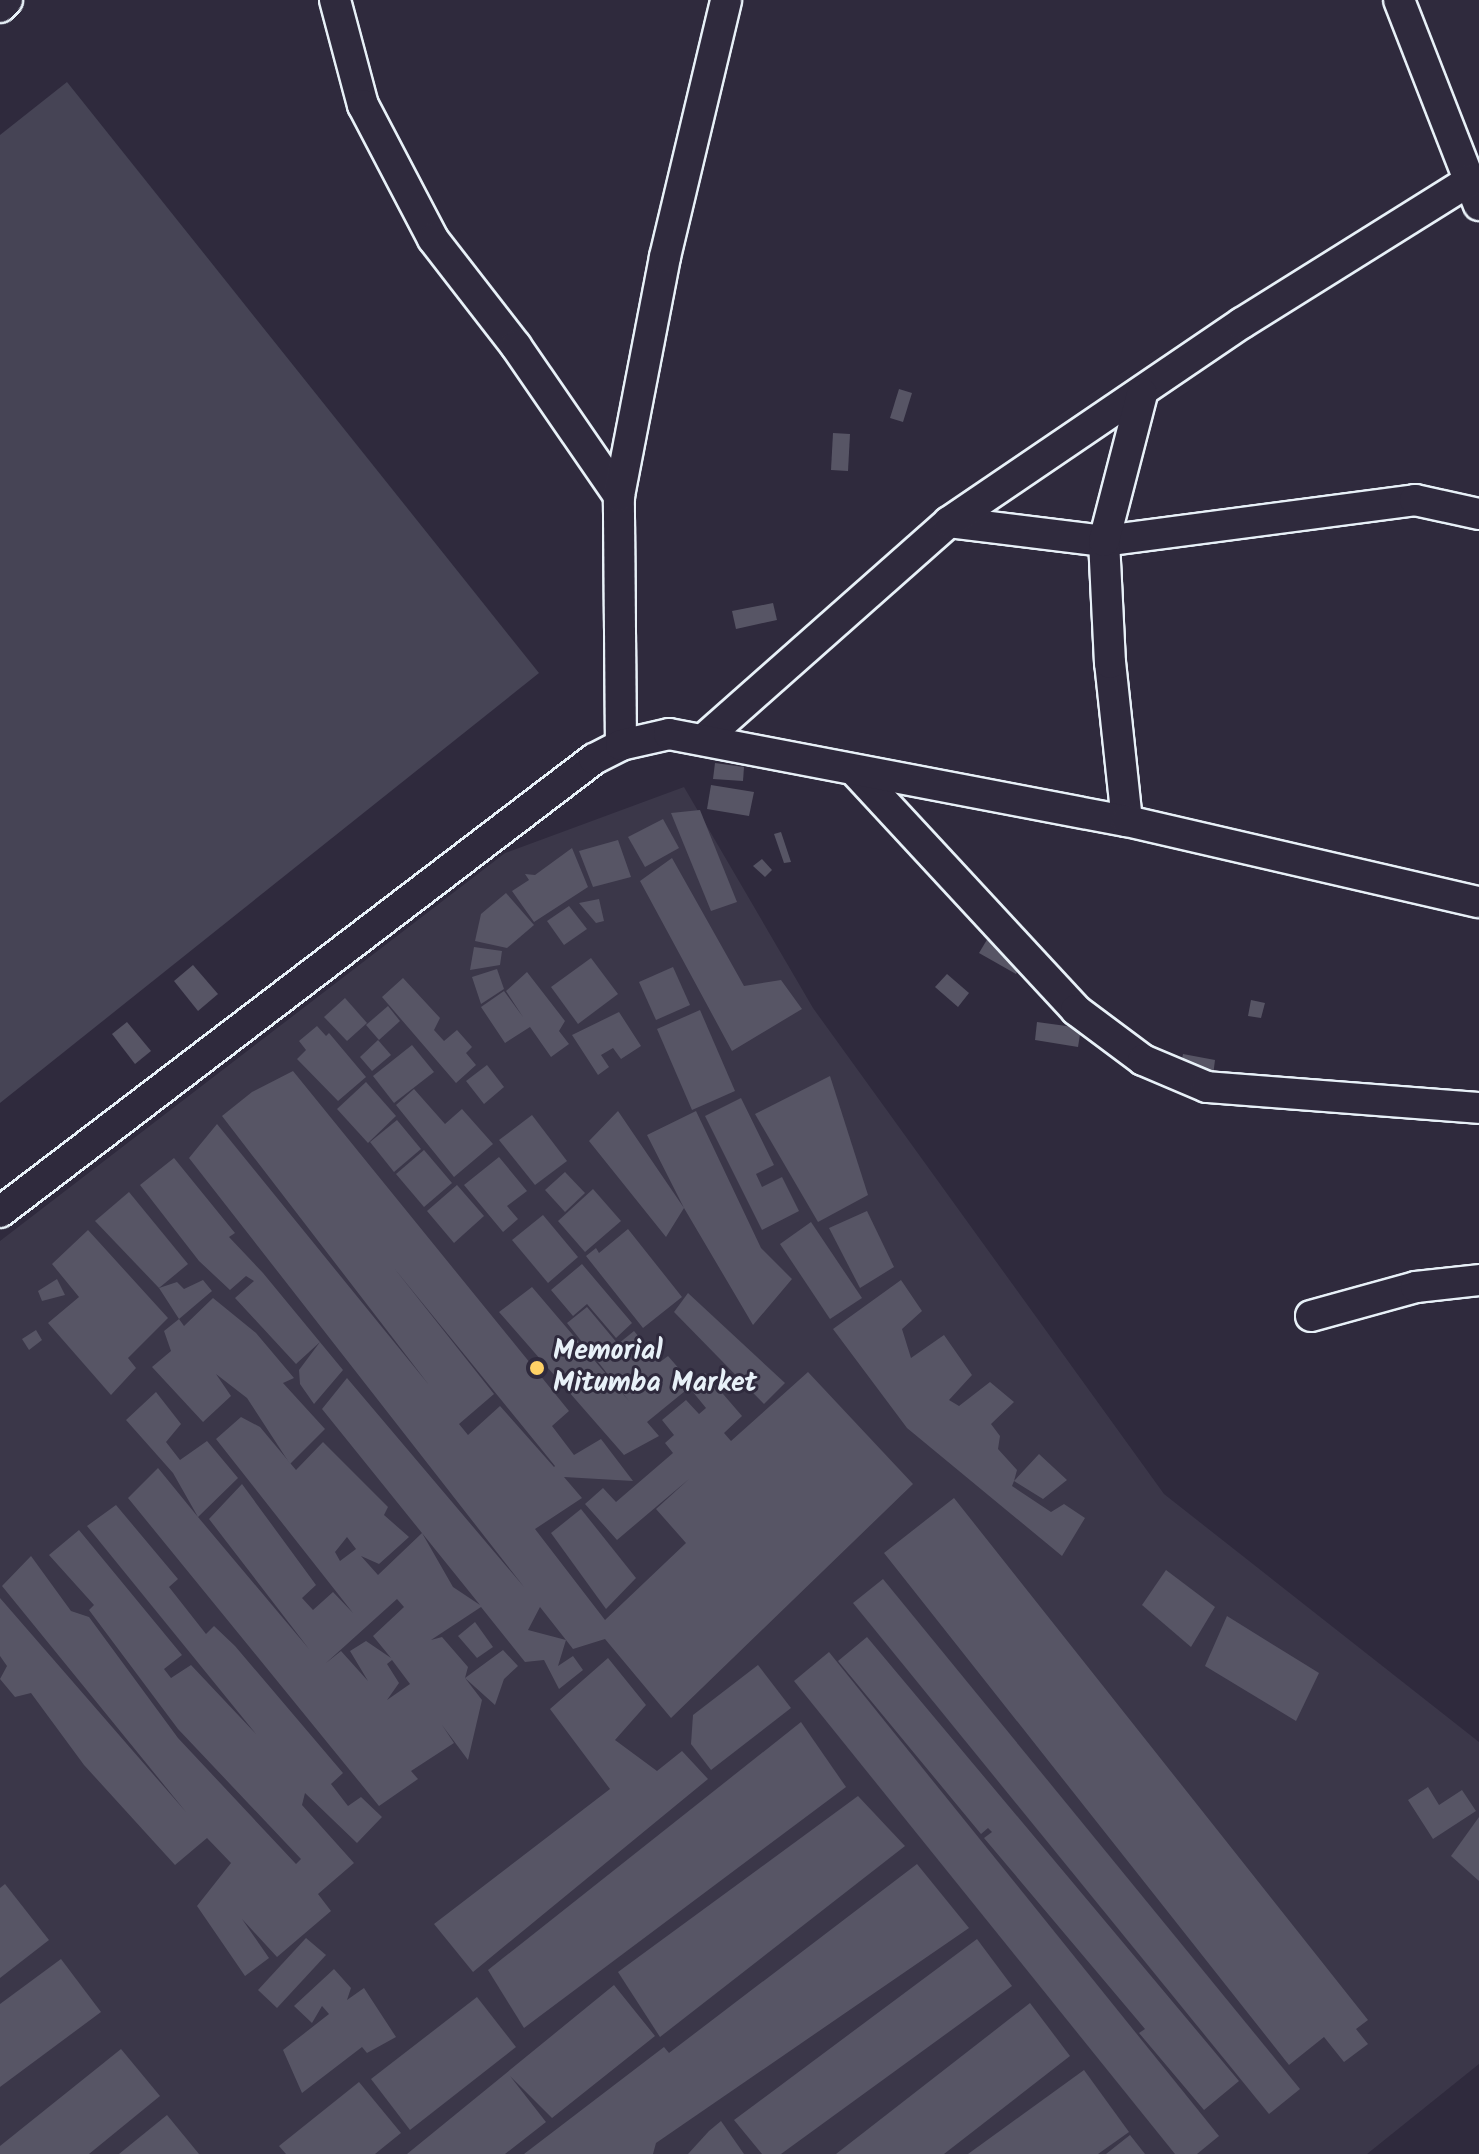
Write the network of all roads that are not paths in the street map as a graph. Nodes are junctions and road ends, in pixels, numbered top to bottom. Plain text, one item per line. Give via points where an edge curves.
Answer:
1 (7, 0) edge
2 (335, 0) edge
3 (726, 0) edge
4 (1399, 0) edge
5 (0, 7) edge
6 (1474, 193) edge
7 (1142, 394) junction
8 (619, 496) junction
9 (1479, 514) edge
10 (949, 522) junction
11 (1104, 541) junction
12 (706, 737) junction
13 (621, 745) junction
14 (855, 771) junction
15 (1127, 821) junction
16 (1479, 902) edge
17 (1479, 1108) edge
18 (0, 1212) edge
19 (1479, 1280) edge
20 (1311, 1316) dead end

1 - 5 lane
2 - 8 lane via 363,105 433,239 516,346
3 - 8 lane via 665,257
4 - 6 lane
6 - 7 lane via 1294,289
7 - 10 lane
7 - 11 lane
8 - 13 lane
9 - 11 lane via 1415,500
10 - 11 lane
10 - 12 lane
11 - 15 lane
12 - 13 lane via 669,734
12 - 14 lane
13 - 18 lane via 581,769
14 - 15 lane
14 - 17 lane via 1076,1010 1143,1060 1207,1087
15 - 16 lane
19 - 20 lane via 1416,1287

